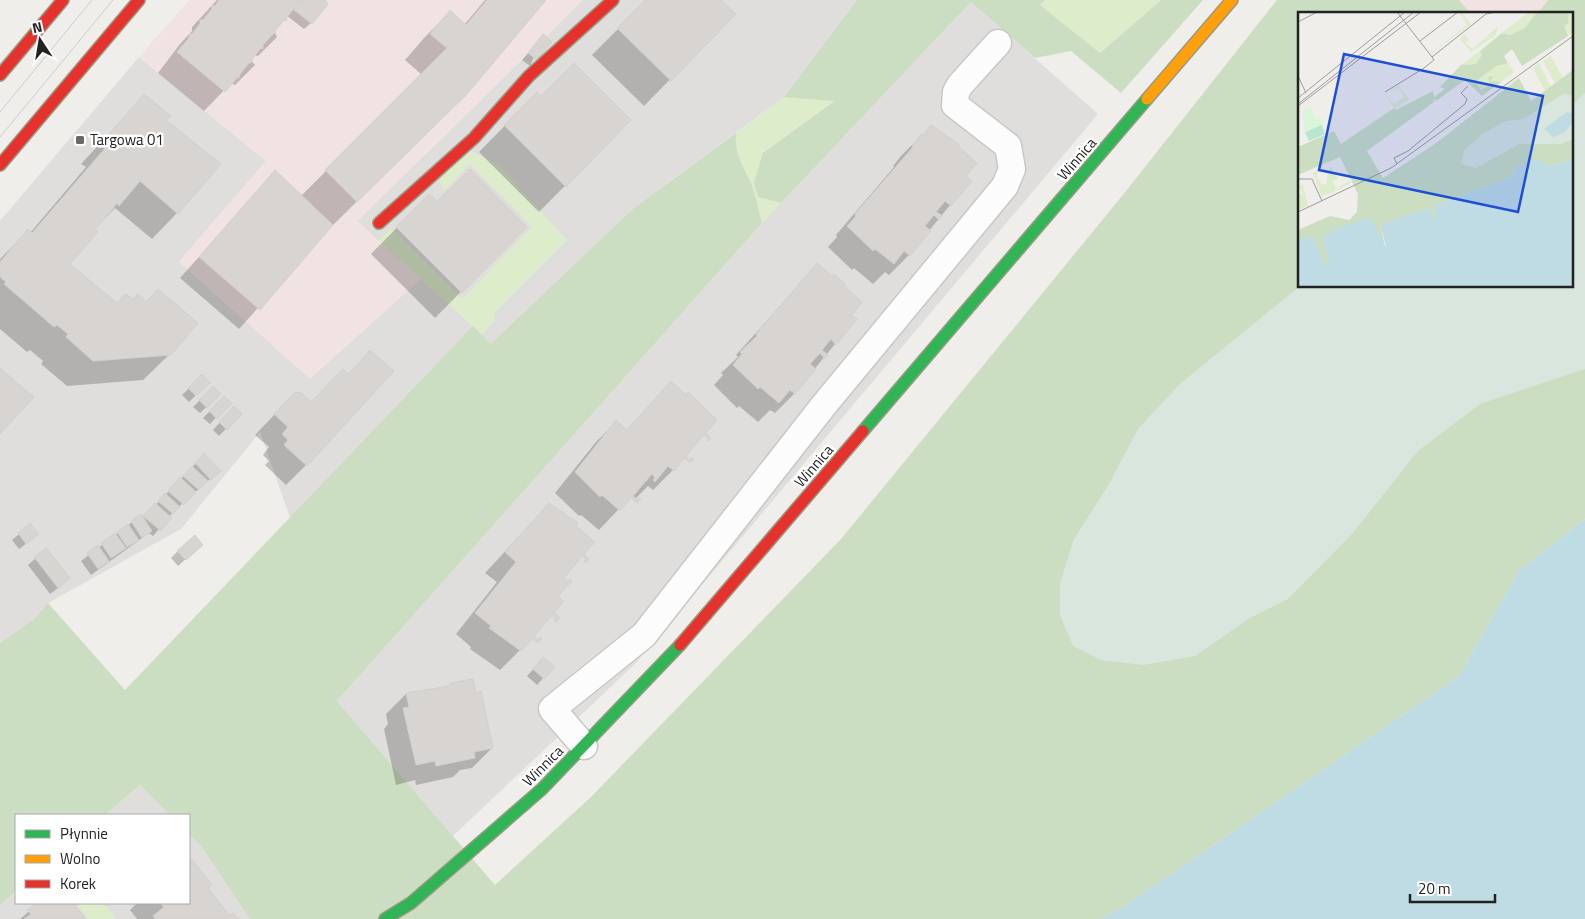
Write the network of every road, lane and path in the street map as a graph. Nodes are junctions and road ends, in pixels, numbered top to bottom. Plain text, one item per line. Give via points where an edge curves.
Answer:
1 (64, 0) edge
2 (139, 0) edge
3 (613, 0) edge
4 (1232, 0) edge
5 (998, 43) dead end
6 (0, 76) edge
7 (0, 165) edge
8 (379, 223) dead end
9 (584, 746) junction
10 (385, 919) edge

1 - 6 street
2 - 7 street
3 - 8 street via 529,76 474,138
4 - 9 street, Winnica via 668,660
5 - 9 street via 960,85 954,105 1008,146 1012,169 1005,186 824,405 644,635 552,709
9 - 10 street, Winnica via 542,790 478,847 411,903

